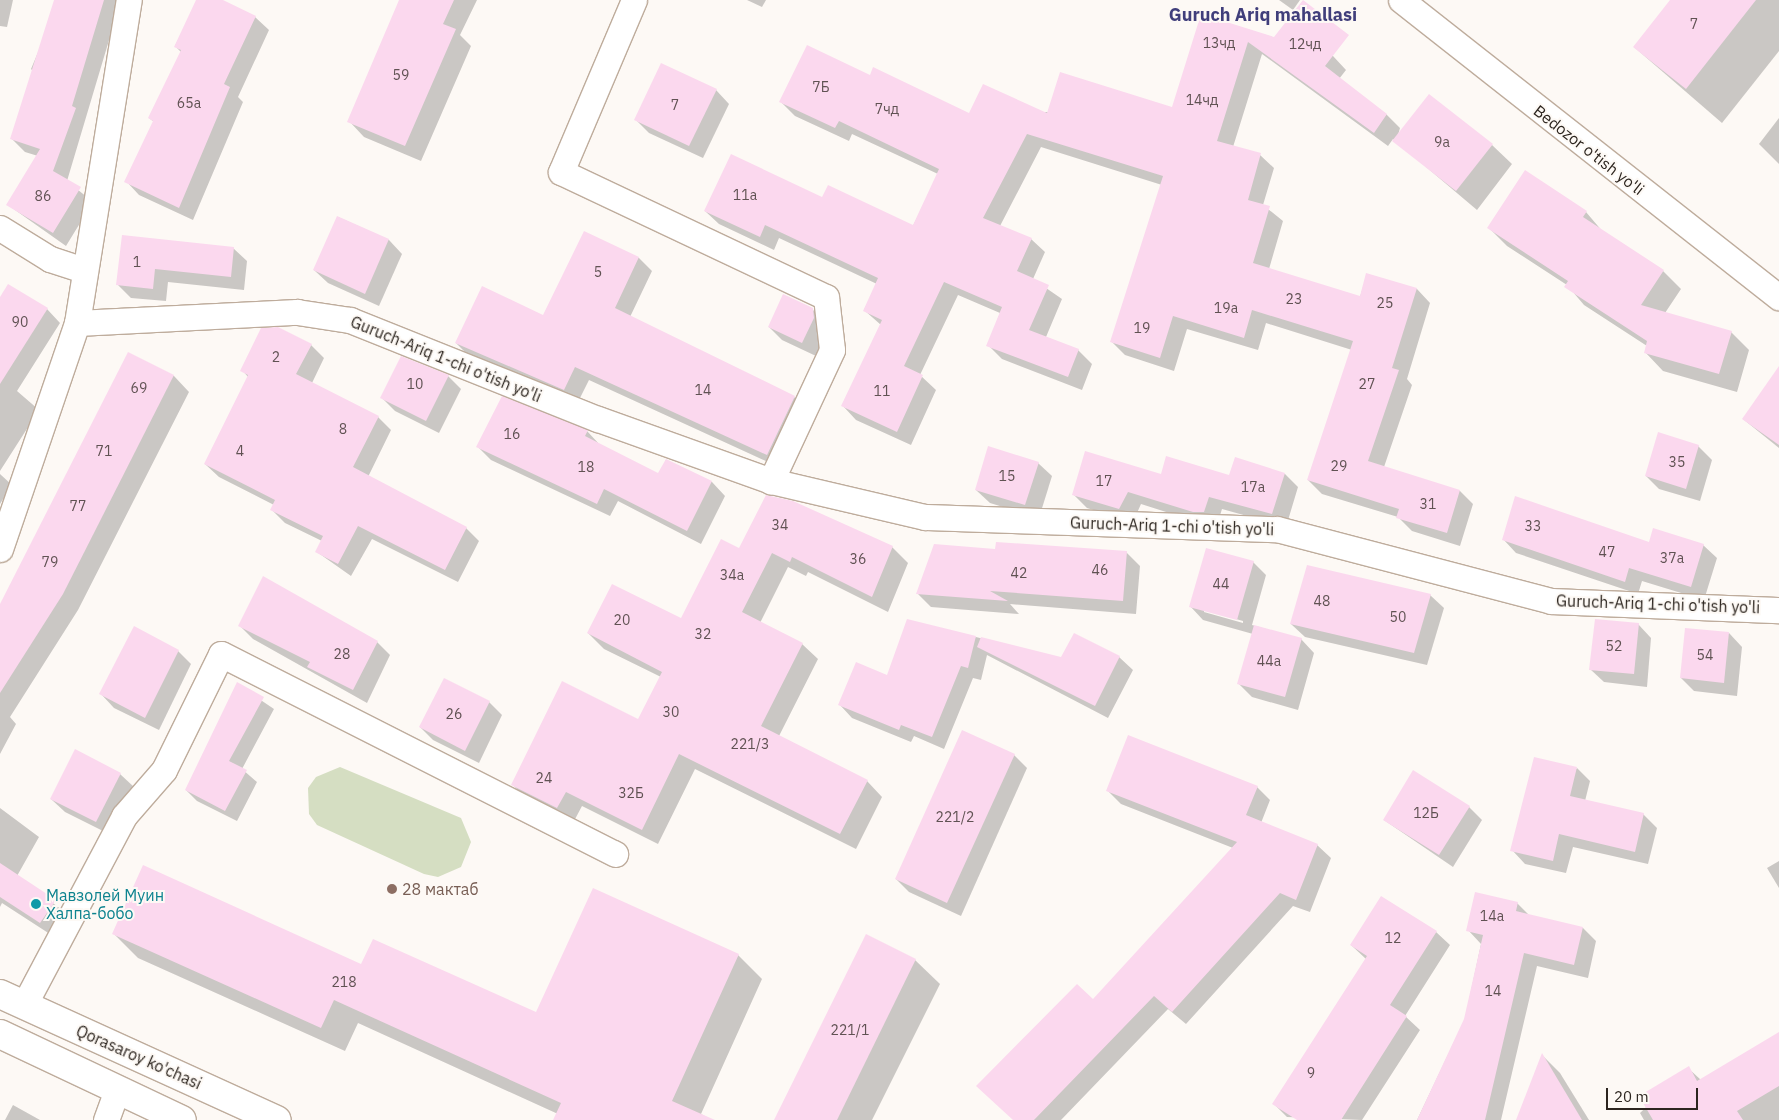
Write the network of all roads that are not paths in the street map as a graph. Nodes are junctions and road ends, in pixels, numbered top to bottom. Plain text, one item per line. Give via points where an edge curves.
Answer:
1 (129, 0) edge
2 (634, 0) edge
3 (1401, 0) edge
4 (0, 228) edge
5 (83, 270) junction
6 (1779, 297) edge
7 (77, 323) junction
8 (771, 481) junction
9 (0, 549) edge
10 (1779, 610) edge
11 (615, 854) dead end
12 (0, 994) edge
13 (24, 1005) junction
14 (0, 1034) edge
15 (117, 1090) junction
16 (106, 1120) edge
17 (182, 1120) edge
18 (277, 1120) edge

1 - 5 street
2 - 8 street via 561,172 826,297 832,350
3 - 6 street, Bedozor o'tish yo'li
4 - 5 street via 50,259
5 - 7 street
7 - 8 street, Guruch-Ariq 1-chi o'tish yo'li via 297,312 350,320 598,419
7 - 9 street
8 - 10 street, Guruch-Ariq 1-chi o'tish yo'li via 925,517 1277,529 1551,601
11 - 13 street via 221,654 164,770 124,816
12 - 13 main road, Qorasaroy ko'chasi
13 - 18 main road, Qorasaroy ko'chasi
14 - 15 main road
15 - 16 street
15 - 17 main road

